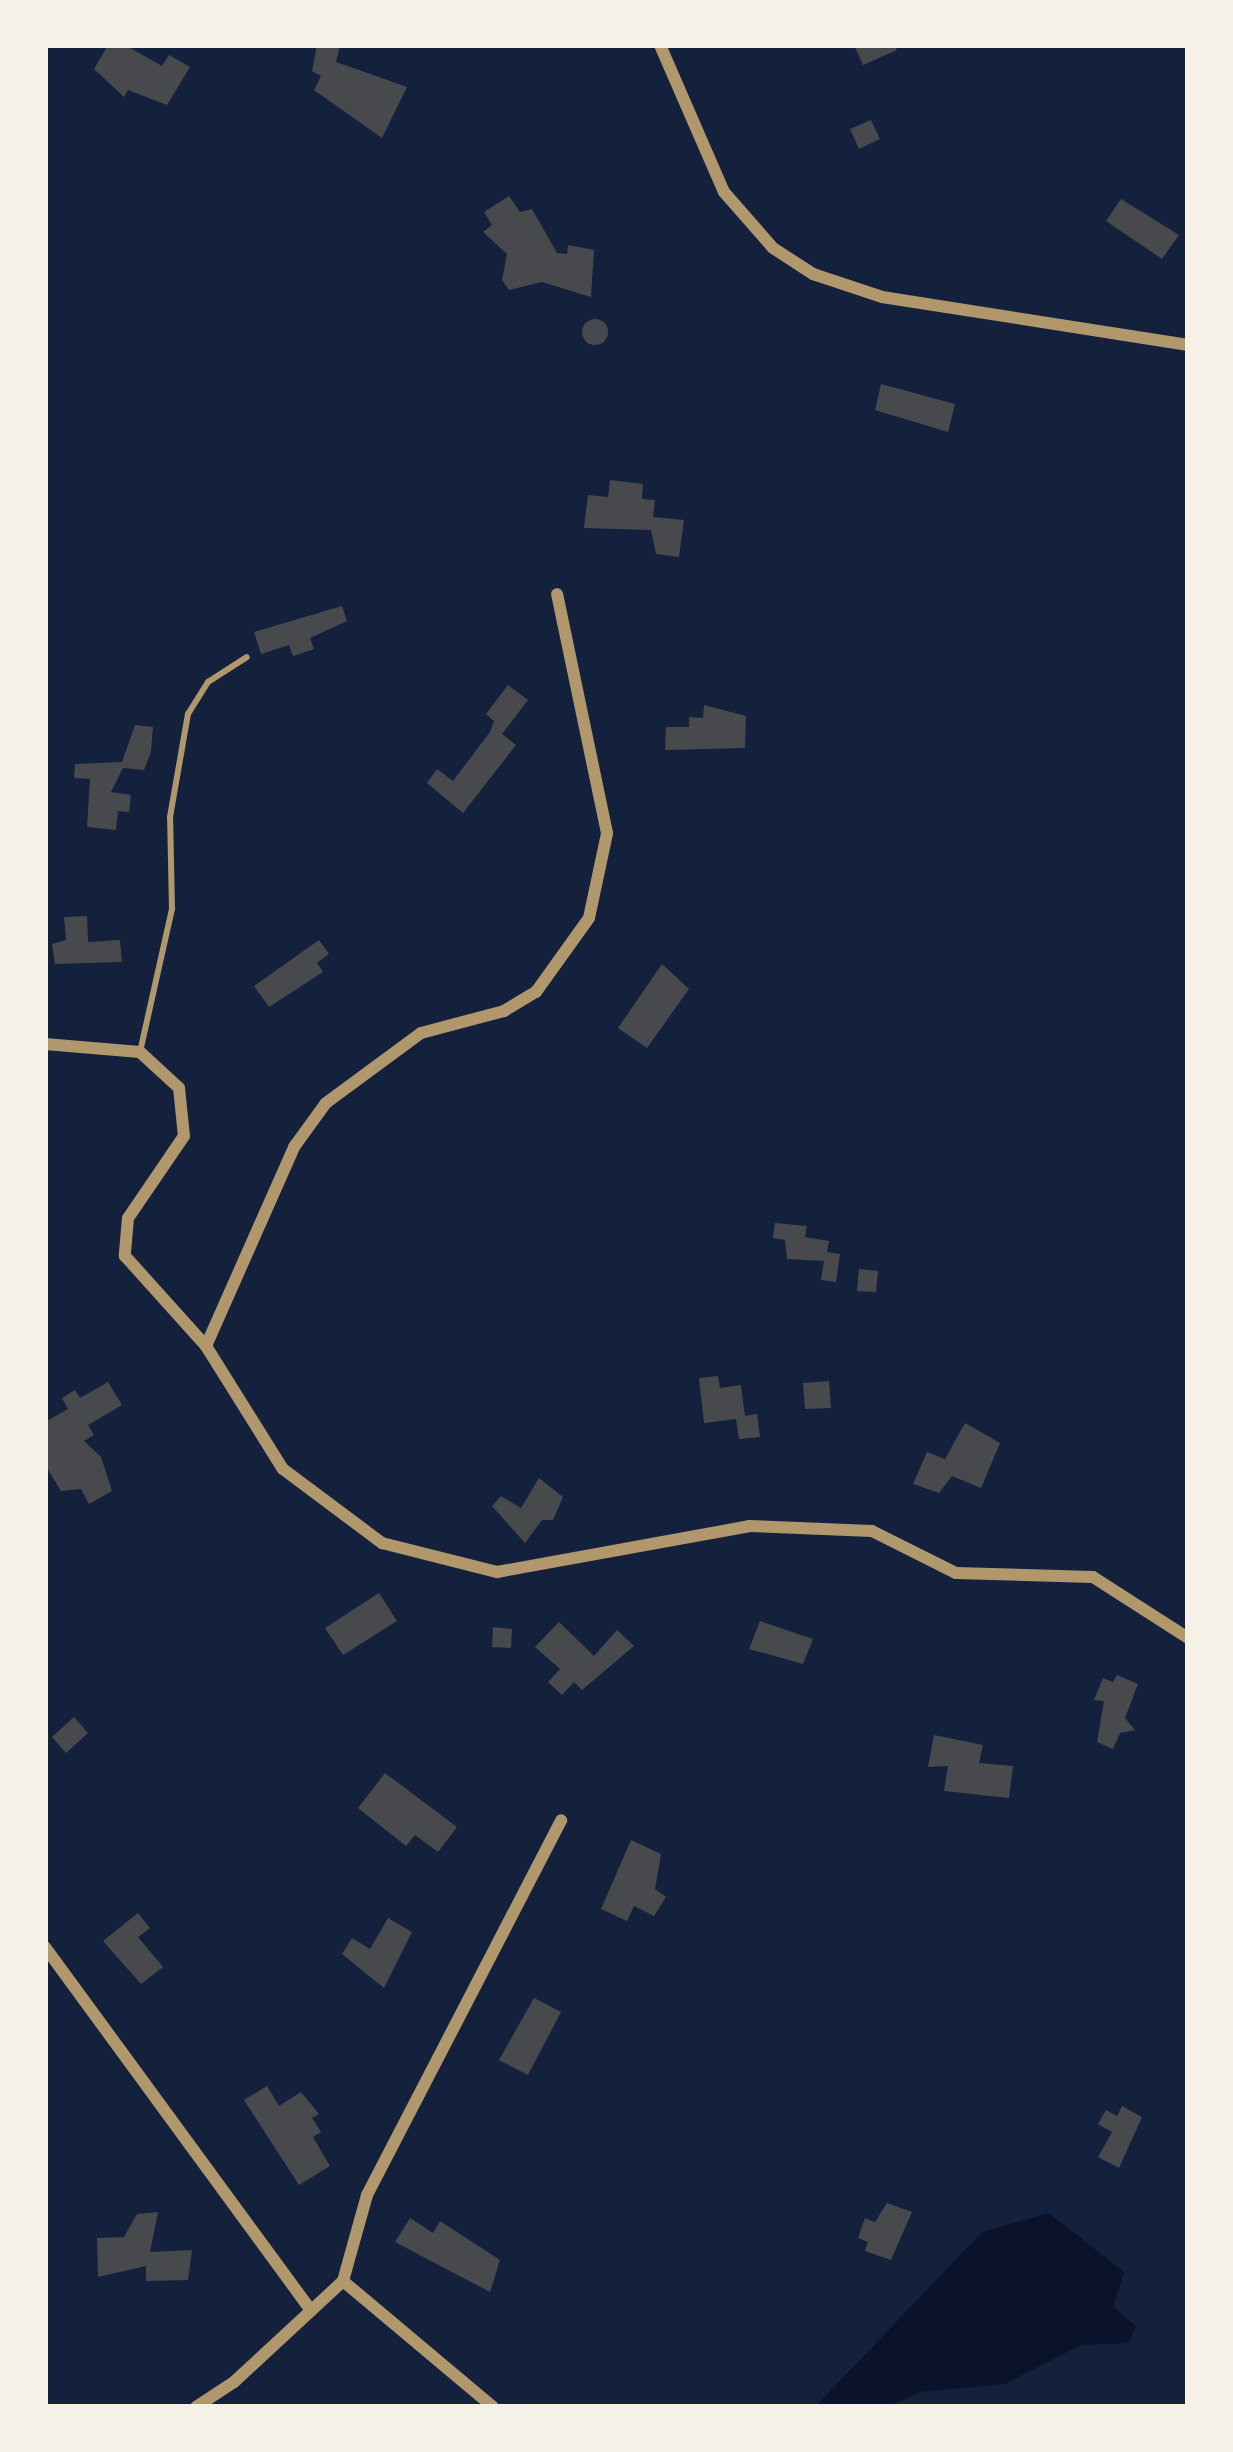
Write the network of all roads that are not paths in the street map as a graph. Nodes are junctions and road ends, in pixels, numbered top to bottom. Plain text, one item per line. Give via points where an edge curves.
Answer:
1 (660, 45) edge
2 (1188, 345) edge
3 (557, 594) dead end
4 (247, 657) dead end
5 (45, 1044) edge
6 (140, 1052) junction
7 (206, 1346) junction
8 (1188, 1638) edge
9 (561, 1820) dead end
10 (45, 1947) edge
11 (343, 2281) junction
12 (308, 2306) junction
13 (196, 2407) edge
14 (493, 2407) edge

1 - 2 street via 724,192 773,248 813,274 882,297
3 - 7 street via 607,833 589,917 561,968 536,992 504,1011 421,1033 326,1103 294,1148
4 - 6 lane via 208,682 188,714 170,818 172,909
5 - 6 street
6 - 7 street via 179,1088 188,1120 178,1151 128,1219 125,1256
7 - 8 street via 283,1469 344,1522 407,1555 496,1572 749,1526 872,1531 956,1573 1093,1577
9 - 11 street via 367,2195
10 - 12 street
11 - 12 street
11 - 14 street
12 - 13 street via 234,2382

